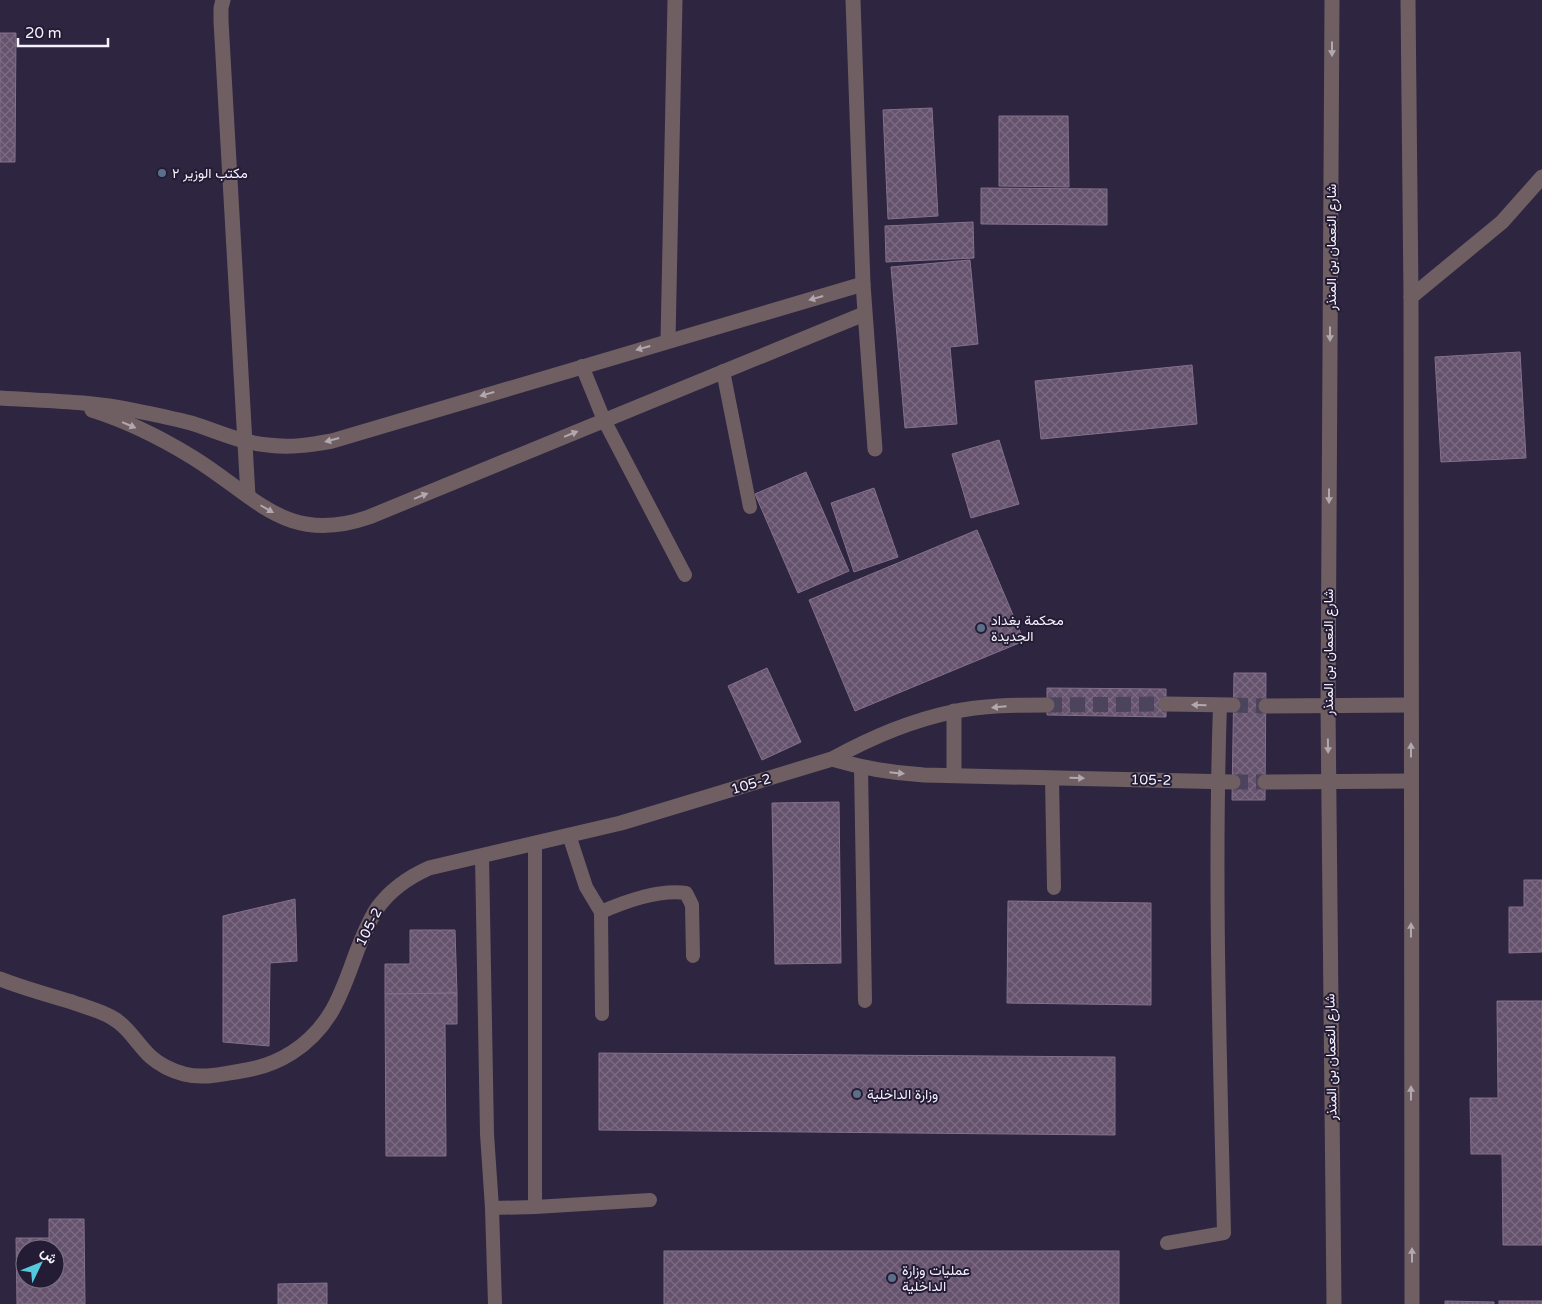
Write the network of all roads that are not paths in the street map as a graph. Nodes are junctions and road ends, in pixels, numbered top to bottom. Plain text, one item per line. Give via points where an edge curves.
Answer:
1 (223, 0) edge
2 (675, 0) edge
3 (853, 0) edge
4 (1332, 0) edge
5 (1408, 0) edge
6 (1542, 177) edge
7 (863, 284) junction
8 (1411, 297) junction
9 (864, 314) junction
10 (668, 341) junction
11 (582, 366) junction
12 (723, 372) junction
13 (0, 398) edge
14 (67, 402) junction
15 (604, 420) junction
16 (245, 441) junction
17 (875, 449) dead end
18 (248, 496) junction
19 (750, 507) dead end
20 (686, 575) dead end
21 (1166, 704) tunnel mouth
22 (1047, 705) tunnel mouth
23 (1227, 705) joint
24 (1411, 705) junction
25 (1266, 706) tunnel mouth
26 (1328, 706) junction
27 (954, 711) junction
28 (832, 759) junction
29 (862, 768) junction
30 (954, 775) junction
31 (1052, 778) junction
32 (1410, 781) junction
33 (1217, 782) junction
34 (1233, 782) tunnel mouth
35 (1265, 782) tunnel mouth
36 (1329, 782) junction
37 (569, 835) junction
38 (535, 843) junction
39 (482, 856) junction
40 (1054, 888) dead end
41 (601, 912) junction
42 (693, 956) dead end
43 (0, 978) edge
44 (865, 1000) dead end
45 (602, 1014) dead end
46 (650, 1200) dead end
47 (536, 1207) junction
48 (492, 1208) junction
49 (1167, 1243) dead end
50 (495, 1304) edge
51 (1334, 1304) edge
52 (1412, 1304) edge

1 - 16 street via 221,21
2 - 10 street
3 - 7 street
4 -> 26 street, شارع النعمان بن المنذر
5 - 8 street
6 - 8 street via 1502,222
7 - 9 street
7 -> 10 street
8 - 24 street
9 - 12 street
9 - 17 street
10 -> 11 street
11 - 15 lane
11 -> 16 street via 332,441 288,446
12 - 15 street
12 - 19 lane
13 - 14 street
14 - 16 street via 160,415
14 -> 18 street via 100,412 162,440
18 -> 15 street via 263,508 297,522 315,526 352,523
15 - 20 lane
16 - 18 street
23 -> 21 street
22 -> 27 street, 105-2
23 - 33 lane
24 - 26 street
32 -> 24 street
25 - 26 street
26 -> 36 street, شارع النعمان بن المنذر
27 - 28 street, 105-2 via 890,730
27 - 30 street
28 - 29 street, 105-2
28 - 37 street, 105-2 via 621,823
29 -> 30 street, 105-2 via 892,773
29 - 44 lane
30 - 31 street, 105-2
31 -> 33 street, 105-2
31 - 40 lane
32 - 36 street
52 -> 32 street
33 - 34 street, 105-2
33 - 49 lane via 1224,1233
35 - 36 street
36 - 51 street, شارع النعمان بن المنذر
37 - 38 street, 105-2
37 - 41 lane via 586,887
38 - 39 street, 105-2
38 - 47 lane
39 - 43 street, 105-2 via 429,868 409,877 392,891 367,926 331,1013 315,1035 295,1052 272,1064 246,1071 203,1076 184,1074 150,1057 126,1028 112,1017
39 - 48 lane via 487,1134
41 - 42 lane via 626,901 674,891 686,893 692,904
41 - 45 lane
46 - 47 lane
47 - 48 lane
48 - 50 lane

